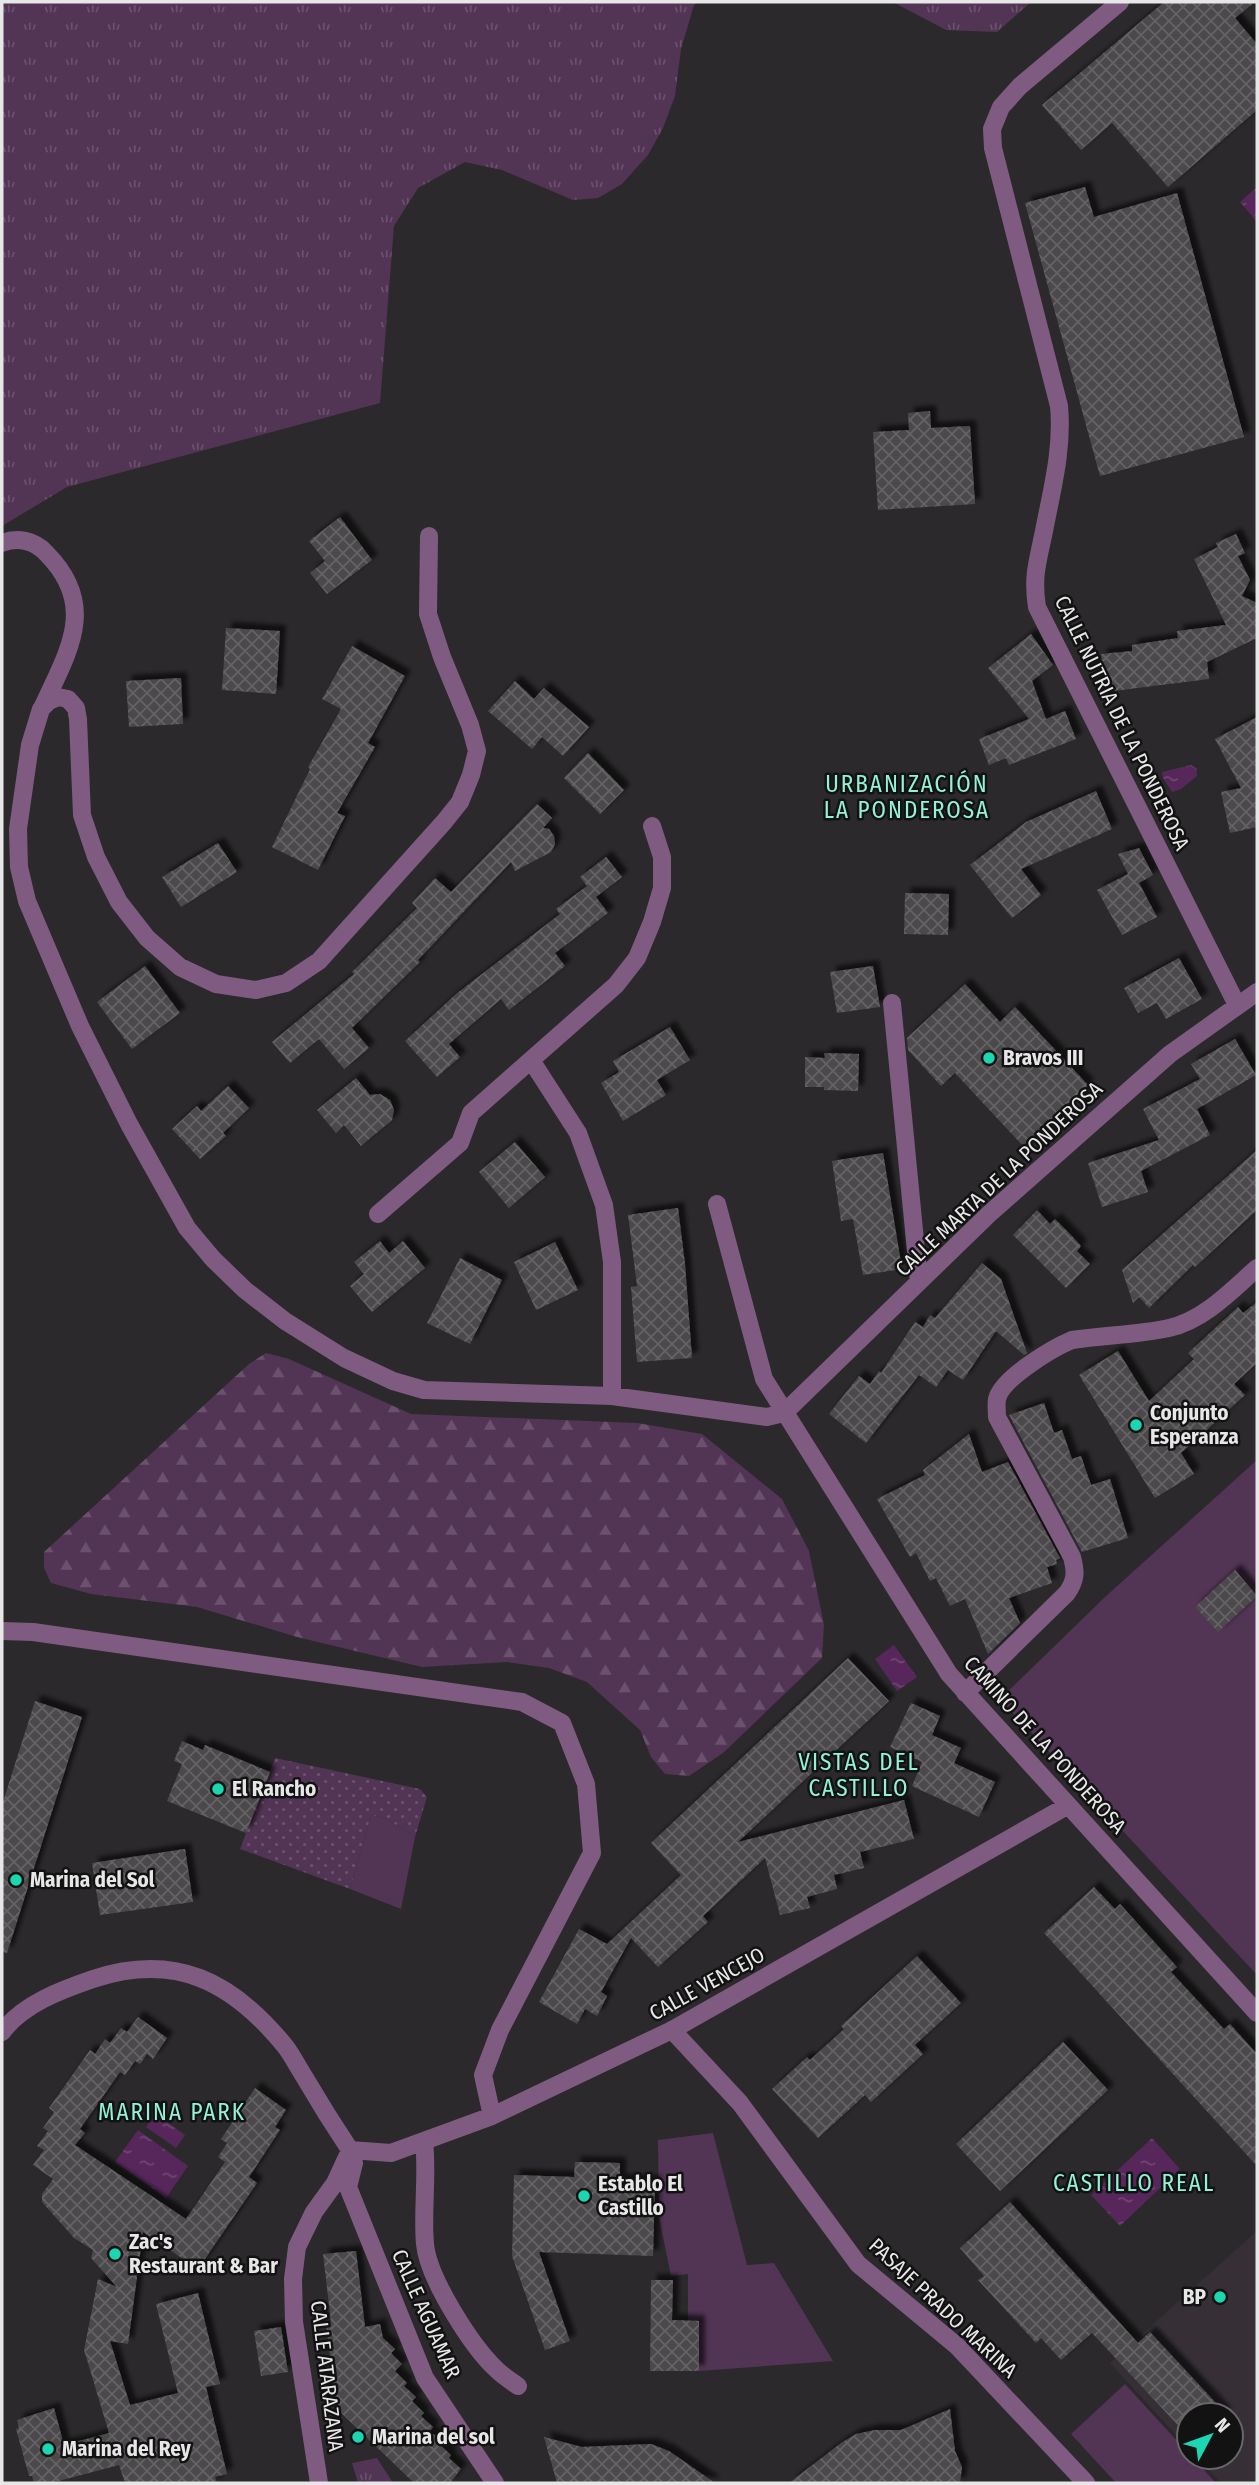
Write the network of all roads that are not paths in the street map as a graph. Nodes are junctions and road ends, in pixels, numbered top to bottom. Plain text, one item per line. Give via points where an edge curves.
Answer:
1 (1120, 2) edge
2 (429, 537) dead end
3 (2, 543) edge
4 (41, 709) junction
5 (652, 826) dead end
6 (1257, 992) edge
7 (892, 1003) dead end
8 (1237, 1005) junction
9 (531, 1060) junction
10 (717, 1204) dead end
11 (378, 1214) dead end
12 (1257, 1268) edge
13 (919, 1282) junction
14 (612, 1395) junction
15 (784, 1413) junction
16 (2, 1631) edge
17 (965, 1693) junction
18 (1067, 1806) junction
19 (1257, 2013) edge
20 (672, 2030) junction
21 (2, 2032) edge
22 (492, 2116) junction
23 (424, 2141) junction
24 (350, 2150) junction
25 (518, 2386) dead end
26 (319, 2483) edge
27 (495, 2483) edge
28 (1086, 2483) edge

1 - 8 street, CALLE NUTRIA DE LA PONDEROSA via 1020,86 1001,107 992,128 993,148 1059,407 1062,436 1033,582 1037,607
2 - 4 street via 428,614 477,751 471,775 460,802 366,910 319,961 286,983 256,990 216,984 180,967 147,938 107,880 82,815 76,708 68,699 58,697
3 - 4 street via 15,538 40,547 61,568 73,593 75,620 67,655
4 - 14 street via 30,745 18,829 19,867 27,901 80,1026 187,1228 245,1290 285,1321 344,1358 393,1381 424,1390
5 - 9 street via 662,857 662,888 636,957 616,985
6 - 8 street, CALLE MARTA DE LA PONDEROSA
7 - 13 street
8 - 13 street, CALLE MARTA DE LA PONDEROSA via 1170,1054
9 - 11 street via 471,1113 460,1143
9 - 14 street via 578,1133 604,1205 612,1262
10 - 15 street, CAMINO DE LA PONDEROSA via 764,1379
12 - 17 street via 1191,1320 1169,1328 1072,1340 1012,1378 1002,1390 997,1417 1076,1572 1067,1593
13 - 15 street, CALLE MARTA DE LA PONDEROSA
14 - 15 street via 767,1417
15 - 17 street, CAMINO DE LA PONDEROSA
16 - 22 street via 522,1702 562,1723 586,1784 592,1853 500,2029 483,2075
17 - 18 street, CAMINO DE LA PONDEROSA
18 - 19 street, CAMINO DE LA PONDEROSA
18 - 20 street, CALLE VENCEJO
20 - 22 street, CALLE VENCEJO
20 - 28 street, PASAJE PRADO MARINA via 740,2103 858,2264 957,2346
21 - 24 street via 30,2008 64,1989 105,1975 143,1968 190,1973 258,2016 286,2047
22 - 23 street, CALLE VENCEJO
23 - 24 street, CALLE VENCEJO via 391,2153
23 - 25 street via 425,2246 441,2291 496,2370
24 - 26 street, CALLE ATARAZANA via 297,2247 293,2279 294,2322
24 - 27 street, CALLE AGUAMAR via 354,2163 348,2187 425,2378

